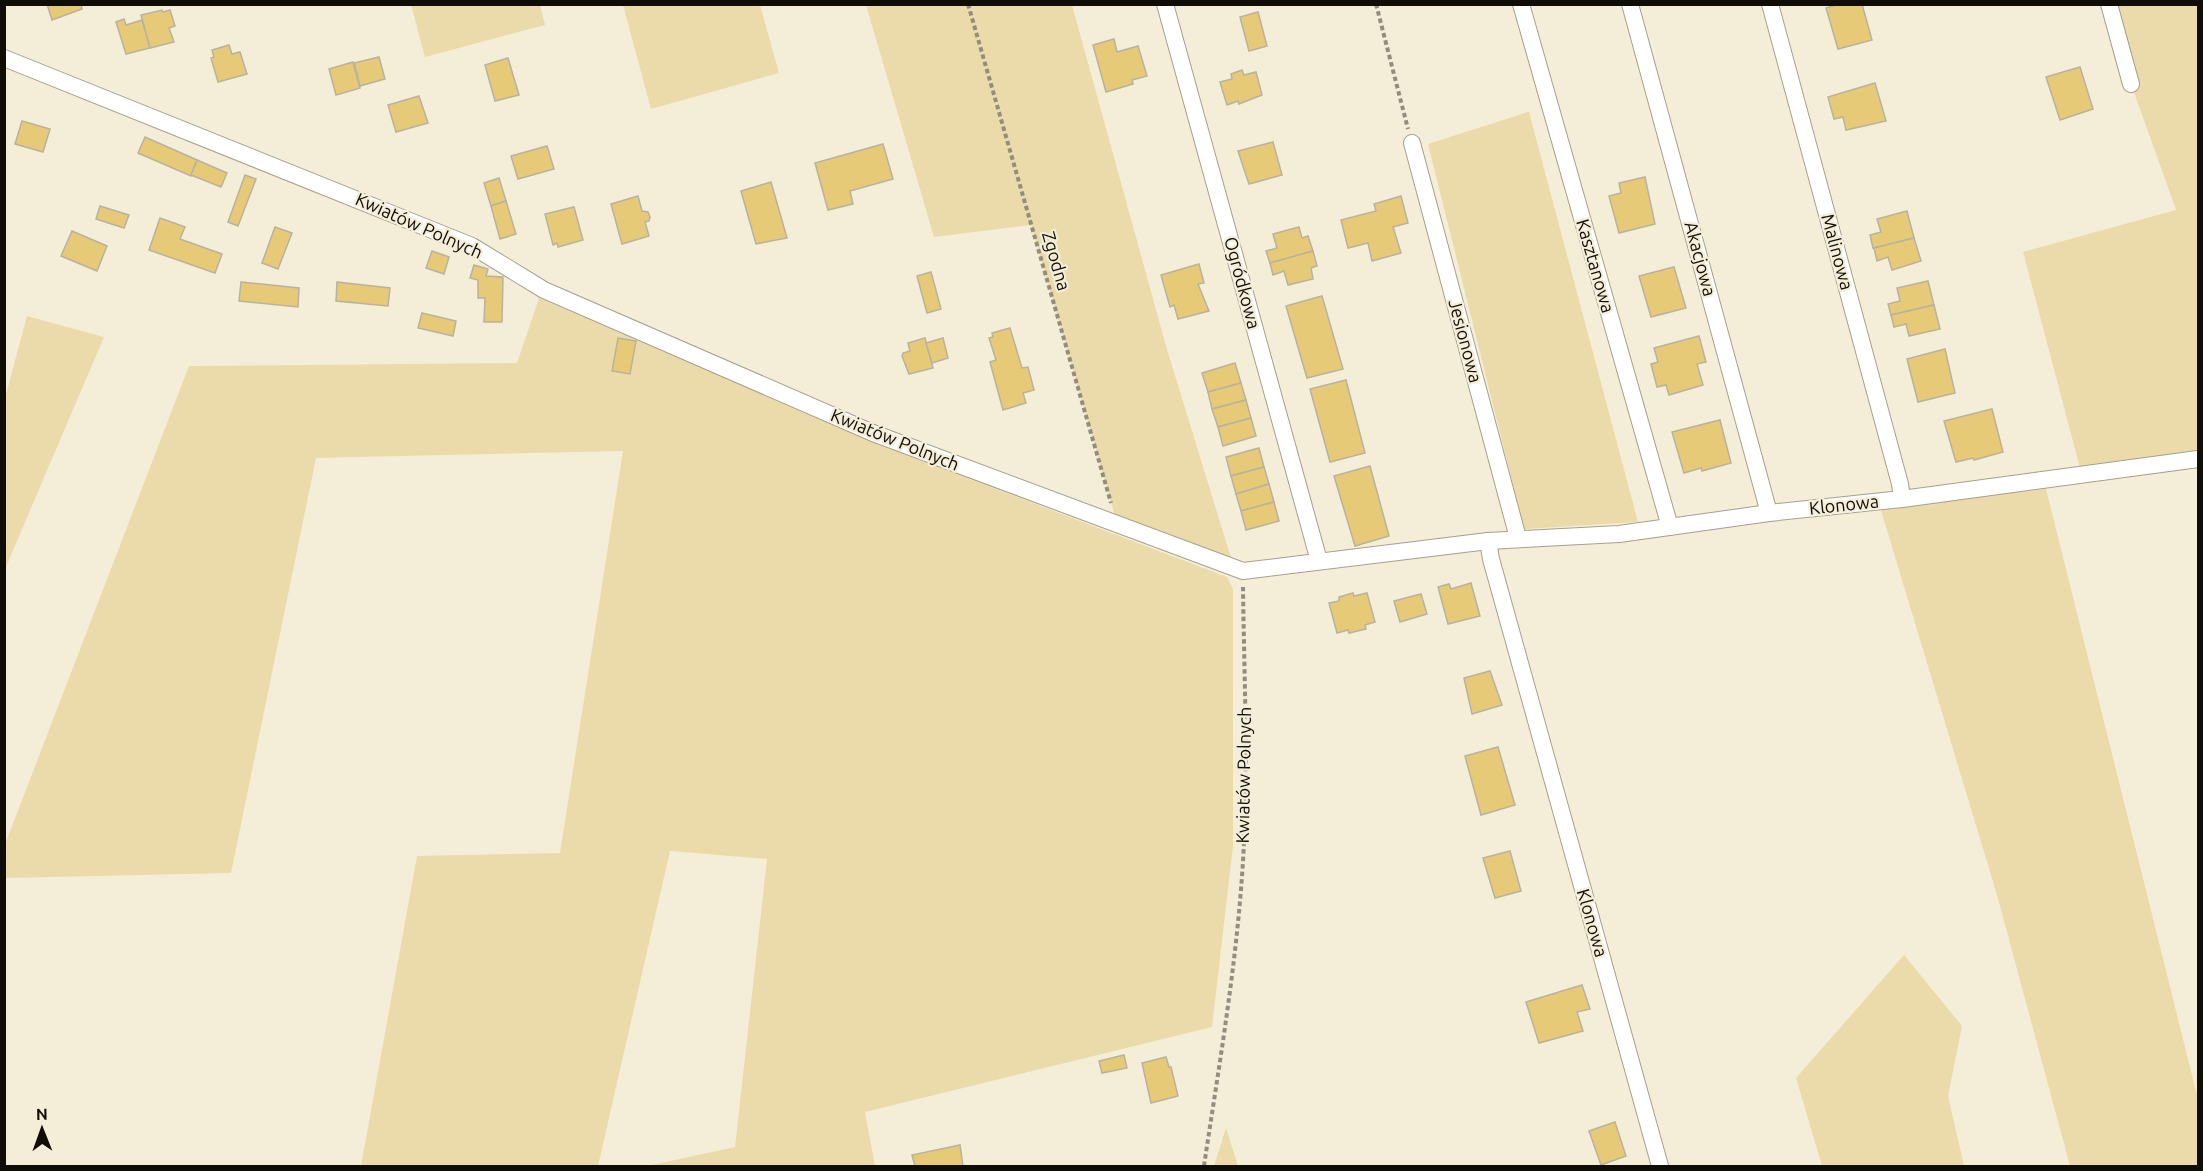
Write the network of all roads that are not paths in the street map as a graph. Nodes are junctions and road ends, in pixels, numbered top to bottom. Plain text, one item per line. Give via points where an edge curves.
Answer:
1 (1165, 4) edge
2 (1521, 4) edge
3 (1630, 4) edge
4 (1770, 4) edge
5 (2109, 4) edge
6 (4, 58) edge
7 (2131, 84) dead end
8 (1412, 143) road end
9 (2199, 459) edge
10 (1902, 499) junction
11 (1769, 513) junction
12 (1670, 527) junction
13 (1518, 538) junction
14 (1488, 541) junction
15 (1319, 561) junction
16 (1243, 571) joint
17 (1660, 1167) edge

1 - 15 street, Ogródkowa
2 - 12 street, Kasztanowa
3 - 11 street, Akacjowa
4 - 10 street, Malinowa
5 - 7 street
6 - 16 street, Kwiatów Polnych via 472,246 544,290 873,433
8 - 13 street, Jesionowa
9 - 10 street, Klonowa
10 - 11 street, Klonowa
11 - 12 street, Klonowa
12 - 13 street, Klonowa via 1619,534
13 - 14 street, Klonowa
14 - 15 street, Klonowa
14 - 17 street, Klonowa
15 - 16 street, Klonowa

